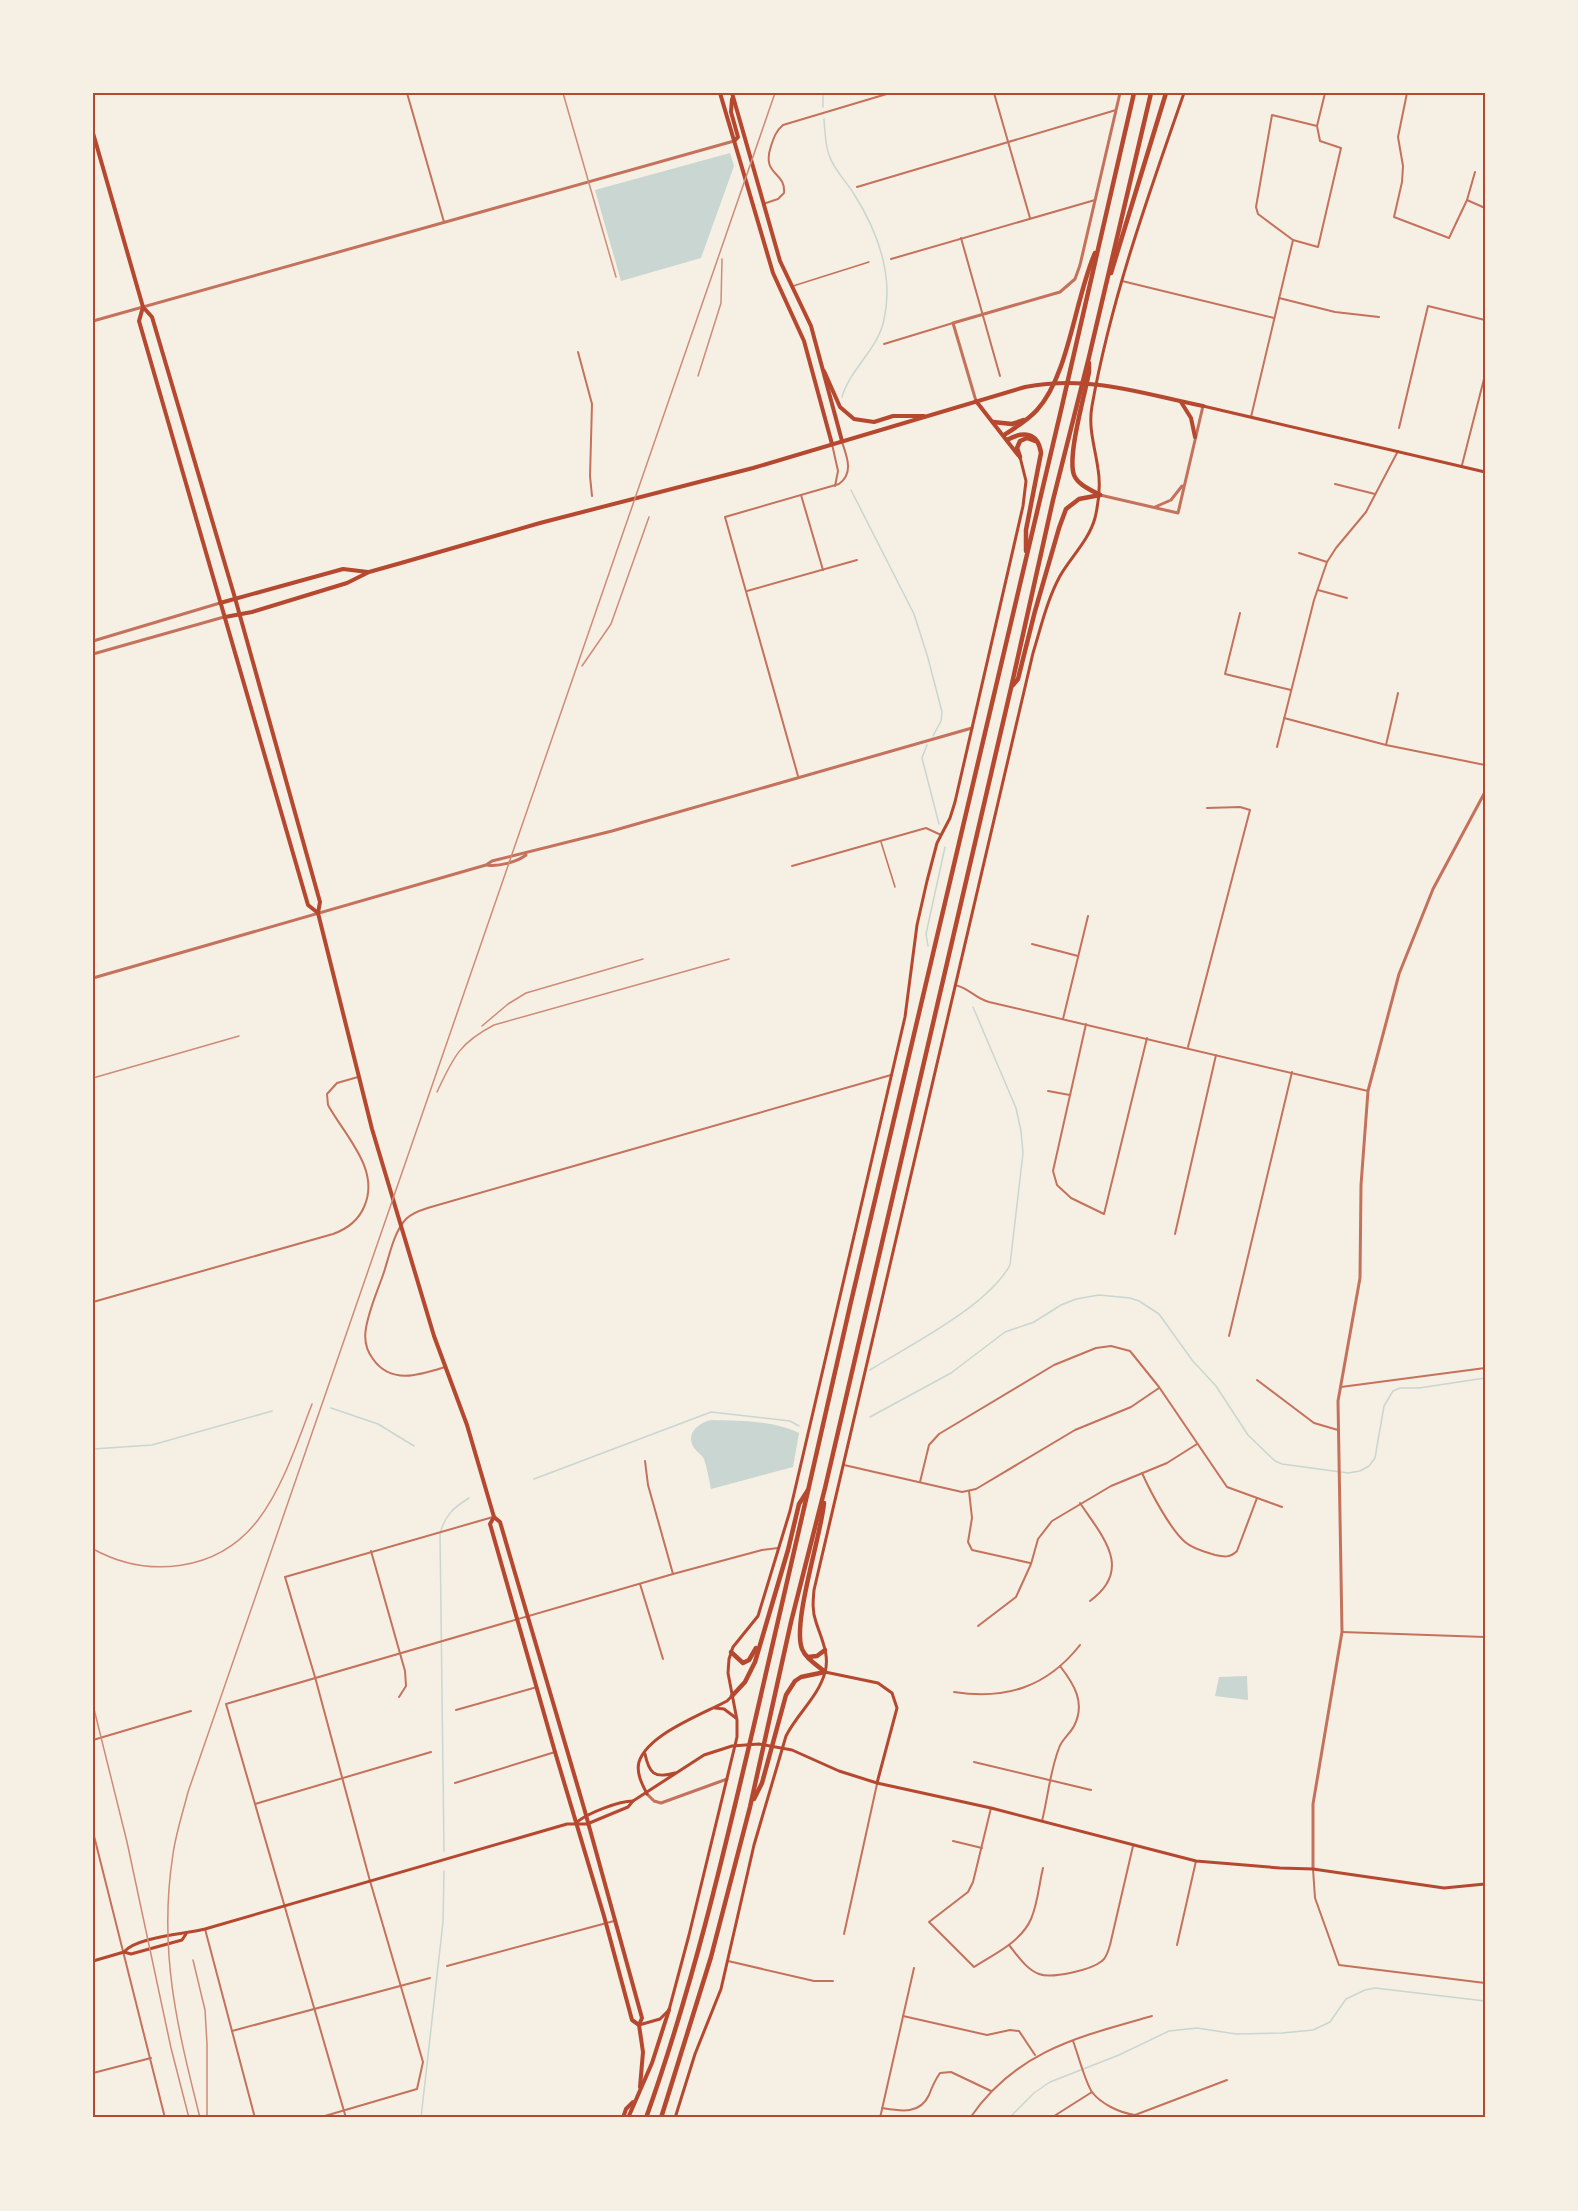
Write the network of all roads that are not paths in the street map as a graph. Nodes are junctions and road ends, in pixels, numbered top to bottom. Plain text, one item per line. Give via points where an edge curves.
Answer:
1 (407, 93) edge
2 (720, 93) edge
3 (890, 93) edge
4 (994, 93) edge
5 (1120, 93) edge
6 (1134, 93) edge
7 (1152, 93) edge
8 (1166, 93) edge
9 (1184, 93) edge
10 (1325, 93) edge
11 (1407, 93) edge
12 (732, 94) edge
13 (1116, 110) junction
14 (1317, 126) junction
15 (93, 134) edge
16 (734, 141) junction
17 (1008, 142) junction
18 (1475, 172) dead end
19 (857, 187) dead end
20 (1095, 200) junction
21 (1467, 200) junction
22 (763, 204) junction
23 (752, 207) junction
24 (1485, 208) edge
25 (1030, 218) junction
26 (444, 222) junction
27 (961, 238) junction
28 (1293, 240) junction
29 (1100, 242) junction
30 (891, 259) dead end
31 (869, 262) dead end
32 (1122, 281) junction
33 (792, 286) junction
34 (1279, 298) junction
35 (143, 307) junction
36 (983, 314) junction
37 (1097, 316) junction
38 (1379, 317) dead end
39 (1274, 318) junction
40 (1485, 320) edge
41 (93, 321) edge
42 (953, 323) junction
43 (884, 344) dead end
44 (579, 352) dead end
45 (1089, 357) junction
46 (822, 367) junction
47 (1485, 375) edge
48 (1000, 376) dead end
49 (976, 401) junction
50 (1181, 401) junction
51 (1203, 406) junction
52 (927, 416) junction
53 (1251, 417) junction
54 (1029, 418) junction
55 (993, 422) junction
56 (1399, 428) dead end
57 (1005, 437) junction
58 (1195, 437) junction
59 (842, 441) junction
60 (1038, 442) junction
61 (832, 444) junction
62 (1398, 451) junction
63 (1020, 457) junction
64 (1462, 465) junction
65 (1485, 472) edge
66 (1184, 482) junction
67 (1335, 484) dead end
68 (835, 486) junction
69 (1376, 494) junction
70 (801, 495) junction
71 (1100, 495) junction
72 (592, 496) dead end
73 (1154, 508) junction
74 (1299, 554) dead end
75 (1026, 559) junction
76 (856, 560) dead end
77 (1327, 562) junction
78 (822, 570) junction
79 (369, 572) junction
80 (1317, 590) junction
81 (747, 591) junction
82 (235, 598) junction
83 (1347, 598) dead end
84 (220, 603) junction
85 (1240, 613) dead end
86 (239, 615) junction
87 (225, 617) junction
88 (93, 641) edge
89 (93, 652) edge
90 (1011, 688) junction
91 (1291, 690) junction
92 (1398, 693) dead end
93 (1284, 718) junction
94 (972, 729) junction
95 (1386, 745) junction
96 (1277, 747) dead end
97 (1485, 765) edge
98 (798, 776) junction
99 (1485, 792) edge
100 (1207, 808) dead end
101 (940, 835) junction
102 (881, 841) junction
103 (792, 866) dead end
104 (895, 887) dead end
105 (318, 914) junction
106 (1088, 916) dead end
107 (1032, 944) dead end
108 (1078, 956) junction
109 (93, 978) edge
110 (955, 985) junction
111 (1063, 1019) junction
112 (1086, 1024) junction
113 (1147, 1038) junction
114 (1188, 1047) junction
115 (1216, 1055) junction
116 (1293, 1072) junction
117 (891, 1075) junction
118 (358, 1077) junction
119 (1048, 1090) dead end
120 (1368, 1090) junction
121 (1070, 1095) junction
122 (1175, 1234) dead end
123 (93, 1302) edge
124 (1229, 1336) dead end
125 (445, 1366) junction
126 (1485, 1368) edge
127 (1257, 1380) dead end
128 (1341, 1387) junction
129 (1159, 1388) junction
130 (1338, 1430) junction
131 (1197, 1444) junction
132 (645, 1461) dead end
133 (844, 1465) junction
134 (1142, 1473) junction
135 (920, 1482) junction
136 (810, 1486) junction
137 (825, 1488) junction
138 (969, 1491) junction
139 (1257, 1497) junction
140 (1080, 1503) junction
141 (1282, 1507) dead end
142 (494, 1517) junction
143 (779, 1548) junction
144 (371, 1551) junction
145 (1031, 1564) junction
146 (674, 1574) junction
147 (640, 1584) junction
148 (1090, 1601) dead end
149 (527, 1616) junction
150 (518, 1619) junction
151 (978, 1626) dead end
152 (1342, 1632) junction
153 (1485, 1636) edge
154 (760, 1641) junction
155 (1080, 1645) dead end
156 (825, 1650) junction
157 (731, 1652) junction
158 (400, 1653) junction
159 (808, 1657) junction
160 (663, 1659) dead end
161 (1060, 1666) junction
162 (825, 1671) junction
163 (315, 1677) junction
164 (537, 1687) junction
165 (954, 1692) dead end
166 (732, 1696) junction
167 (399, 1697) dead end
168 (713, 1708) junction
169 (456, 1710) dead end
170 (191, 1711) dead end
171 (737, 1719) junction
172 (93, 1740) edge
173 (431, 1752) dead end
174 (555, 1752) junction
175 (645, 1752) junction
176 (974, 1762) dead end
177 (677, 1773) junction
178 (343, 1778) junction
179 (727, 1779) junction
180 (1051, 1780) junction
181 (454, 1783) dead end
182 (877, 1783) junction
183 (1091, 1790) dead end
184 (647, 1794) junction
185 (633, 1801) junction
186 (255, 1804) junction
187 (750, 1807) junction
188 (991, 1808) junction
189 (585, 1815) junction
190 (1042, 1821) junction
191 (576, 1823) junction
192 (587, 1824) junction
193 (93, 1832) edge
194 (953, 1841) dead end
195 (1133, 1845) junction
196 (982, 1848) junction
197 (98, 1850) junction
198 (93, 1852) edge
199 (1196, 1861) junction
200 (1043, 1868) dead end
201 (1312, 1869) junction
202 (370, 1881) junction
203 (1485, 1884) edge
204 (283, 1907) junction
205 (614, 1921) junction
206 (606, 1922) junction
207 (205, 1929) junction
208 (186, 1934) junction
209 (844, 1934) dead end
210 (1009, 1945) junction
211 (1177, 1945) dead end
212 (124, 1952) junction
213 (93, 1961) edge
214 (728, 1961) junction
215 (447, 1966) dead end
216 (914, 1968) dead end
217 (430, 1978) dead end
218 (833, 1981) dead end
219 (1485, 1983) edge
220 (402, 1985) junction
221 (314, 2009) junction
222 (669, 2010) junction
223 (903, 2016) junction
224 (1152, 2016) dead end
225 (639, 2025) junction
226 (232, 2031) junction
227 (1073, 2041) junction
228 (1035, 2056) junction
229 (151, 2058) junction
230 (93, 2073) edge
231 (1227, 2080) dead end
232 (640, 2087) junction
233 (991, 2091) junction
234 (1092, 2092) junction
235 (635, 2100) junction
236 (882, 2108) junction
237 (344, 2110) junction
238 (1129, 2116) edge
239 (165, 2118) edge
240 (255, 2118) edge
241 (318, 2118) edge
242 (346, 2118) edge
243 (622, 2118) edge
244 (628, 2118) edge
245 (646, 2118) edge
246 (661, 2118) edge
247 (675, 2118) edge
248 (880, 2118) edge
249 (970, 2118) edge
250 (1051, 2118) edge

1 - 26 street
2 - 16 main road
3 - 22 street via 777,130 768,163 783,182 784,193
4 - 17 street
5 - 13 street
6 - 29 highway
7 - 37 highway
8 - 37 highway
9 - 32 main road
10 - 14 street
11 - 21 street via 1398,137 1402,183 1394,217 1449,238
12 - 16 main road via 731,112 738,137
12 - 22 main road
13 - 17 street
13 - 20 street
14 - 28 street via 1320,141 1341,148 1318,247
14 - 28 street via 1272,115 1256,207 1258,214
15 - 35 main road
16 - 23 main road
16 - 26 street
17 - 19 street
17 - 25 street
18 - 21 street
20 - 25 street
20 - 36 street via 1078,273 1064,289
21 - 24 street
22 - 23 main road
22 - 33 main road
23 - 61 main road via 773,273 804,341
25 - 27 street
26 - 35 street
27 - 30 street
27 - 36 street
28 - 34 street
29 - 54 highway via 1087,271 1066,350 1050,392
29 - 75 highway
31 - 33 lane
32 - 39 street
32 - 71 main road via 1091,408
33 - 46 main road via 811,326
34 - 38 street via 1335,312
34 - 39 street
35 - 41 street
35 - 82 main road via 152,317
35 - 84 main road via 139,321
36 - 42 street
36 - 48 street
37 - 45 highway
39 - 53 street
40 - 56 street via 1428,306
42 - 43 street
42 - 49 street
44 - 72 street via 592,404
45 - 71 highway via 1072,467 1077,481
45 - 90 highway
46 - 52 main road via 840,407 854,419 874,422 893,416
46 - 59 main road
47 - 64 street
49 - 50 main road via 1045,383 1087,382
49 - 52 main road
49 - 55 main road
50 - 51 main road
50 - 58 main road via 1191,418
51 - 53 main road
51 - 58 street
52 - 59 main road
53 - 62 main road
54 - 55 highway via 1012,424
54 - 57 highway
55 - 57 main road
57 - 60 highway via 1025,433
57 - 63 main road
58 - 66 street
59 - 61 main road
59 - 68 street via 849,472
60 - 63 highway via 1023,439 1018,445
60 - 75 highway via 1041,453 1026,530
61 - 68 street via 838,471
61 - 79 main road
62 - 64 main road
62 - 69 street
63 - 94 main road via 1025,472 1025,495
64 - 65 main road
66 - 73 street via 1171,500
66 - 73 street via 1178,513
67 - 69 street
68 - 70 street
69 - 77 street
70 - 78 street
70 - 81 street via 726,517
71 - 73 street
71 - 90 highway via 1079,499 1066,510 1018,679
71 - 110 main road via 1091,527 1054,588 1033,653
74 - 77 street
75 - 136 highway
76 - 78 street
77 - 80 street
78 - 81 street
79 - 82 main road via 343,568
79 - 86 main road via 347,583
80 - 83 street
80 - 91 street
81 - 98 street
82 - 84 main road
82 - 86 main road
84 - 87 main road
84 - 88 street
85 - 91 street via 1225,674
86 - 87 main road
86 - 105 main road via 320,902
87 - 89 street
87 - 105 main road via 308,905
90 - 137 highway
91 - 93 street
92 - 95 street
93 - 95 street
93 - 96 street
94 - 98 street
94 - 101 main road via 955,802
95 - 97 street
98 - 105 street via 759,790 508,856
99 - 120 street via 1433,889 1403,963
100 - 114 street via 1250,810
101 - 102 street via 926,828
101 - 117 main road via 917,925 905,1017
102 - 103 street
102 - 104 lane
105 - 109 street
105 - 118 main road
106 - 108 street
107 - 108 street
108 - 111 street
110 - 111 street via 968,988 988,1002
110 - 133 main road
111 - 112 street
112 - 113 street
112 - 121 street
113 - 114 street
113 - 121 street via 1104,1214 1071,1198 1057,1185 1053,1171
114 - 115 street
115 - 116 street
115 - 122 street
116 - 120 street
116 - 124 street
117 - 125 street via 410,1216 397,1235 367,1322 366,1346 378,1365 396,1375 414,1376
117 - 143 main road
118 - 123 street via 336,1083 327,1095 328,1105 364,1163 369,1180 365,1205 349,1226 333,1234
118 - 125 main road
119 - 121 street
120 - 128 street via 1360,1278
125 - 142 main road
126 - 128 street
127 - 130 street via 1314,1423
128 - 130 street
129 - 131 street
129 - 135 street via 1130,1351 1112,1346 1096,1348 1054,1365 939,1434 930,1445
129 - 138 street via 1140,1402 1083,1425
130 - 152 street
131 - 134 street
131 - 139 street via 1227,1487
132 - 146 street via 648,1485
133 - 135 street
133 - 156 main road via 813,1599
134 - 139 street via 1185,1543 1222,1556 1237,1551
134 - 140 street
135 - 138 street
136 - 154 highway via 799,1504
136 - 245 highway via 713,1901
137 - 159 highway via 800,1630
137 - 187 highway
138 - 145 street via 972,1518 968,1542 972,1550
139 - 141 street
140 - 145 street via 1044,1529
140 - 148 street via 1106,1541 1112,1558 1109,1579
142 - 144 street
142 - 149 main road via 500,1522
142 - 150 main road via 490,1524
143 - 146 street
143 - 157 main road via 758,1616
144 - 158 street
144 - 163 street via 285,1577
145 - 151 street via 1016,1597
146 - 147 street
147 - 149 street
147 - 160 street
149 - 150 street
149 - 189 main road
150 - 158 street
150 - 164 main road
152 - 153 street
152 - 201 street via 1313,1804
154 - 157 highway via 746,1662 740,1662
154 - 166 highway via 745,1682
155 - 161 street
156 - 159 highway
156 - 162 main road
157 - 166 main road via 728,1666
158 - 163 street
158 - 167 street via 407,1678
159 - 162 highway
161 - 165 street via 1046,1677 1007,1693
161 - 180 street via 1074,1684 1078,1714 1058,1750
162 - 182 main road via 878,1683 892,1693 897,1708
162 - 187 highway via 801,1677 786,1695 762,1783
162 - 214 main road via 786,1736 754,1845
163 - 178 street
163 - 186 street via 226,1704
164 - 169 street
164 - 174 main road
166 - 168 main road
166 - 171 main road
168 - 171 main road via 729,1711
168 - 175 main road via 663,1736
170 - 172 street
171 - 179 main road
173 - 178 street
174 - 181 street
174 - 191 main road
175 - 177 main road via 652,1773
175 - 184 main road via 639,1773
176 - 180 street
177 - 182 main road via 704,1755 759,1744 792,1750
177 - 184 main road
178 - 186 street
178 - 202 street
179 - 184 street via 661,1803
179 - 222 main road
180 - 183 street
180 - 190 street
182 - 188 main road
182 - 209 street
184 - 185 main road
185 - 189 main road
185 - 192 main road via 628,1807
186 - 204 street
187 - 246 highway via 711,1957
188 - 190 main road
188 - 196 street
189 - 191 main road
189 - 192 main road
190 - 195 main road
191 - 192 main road
191 - 202 main road
191 - 206 main road
192 - 205 main road
193 - 197 street
194 - 196 street
195 - 199 main road
195 - 210 street via 1110,1945 1100,1963 1062,1975 1041,1975 1025,1965
196 - 210 street via 968,1892 929,1922 974,1967
197 - 198 street
197 - 212 street
199 - 201 main road
199 - 211 street
200 - 210 street via 1032,1918
201 - 203 main road via 1444,1888
201 - 219 street via 1315,1898 1339,1965
202 - 204 main road
202 - 220 street
204 - 207 main road
204 - 221 street
205 - 206 street
205 - 225 main road via 642,2018
206 - 215 street
206 - 225 main road via 632,2020
207 - 208 main road
207 - 226 street
208 - 212 main road via 180,1932 128,1947
208 - 212 main road via 182,1940 131,1954
212 - 213 main road
212 - 229 street
214 - 218 street via 814,1981
214 - 247 main road
216 - 223 street
217 - 220 street
220 - 221 street
220 - 237 street via 423,2062 417,2089
221 - 226 street
221 - 237 street
222 - 225 main road via 660,2019
222 - 232 main road
223 - 228 street via 987,2035 1019,2031
223 - 236 street
224 - 227 street
225 - 232 main road via 643,2052
226 - 240 street
227 - 228 street
227 - 234 street
228 - 233 street
229 - 230 street
229 - 239 street
231 - 238 street
232 - 235 main road
233 - 236 street via 951,2072 940,2073 920,2107 901,2112
233 - 249 street
234 - 238 street
234 - 250 street
235 - 243 main road
235 - 244 main road
236 - 248 street
237 - 241 street
237 - 242 street

